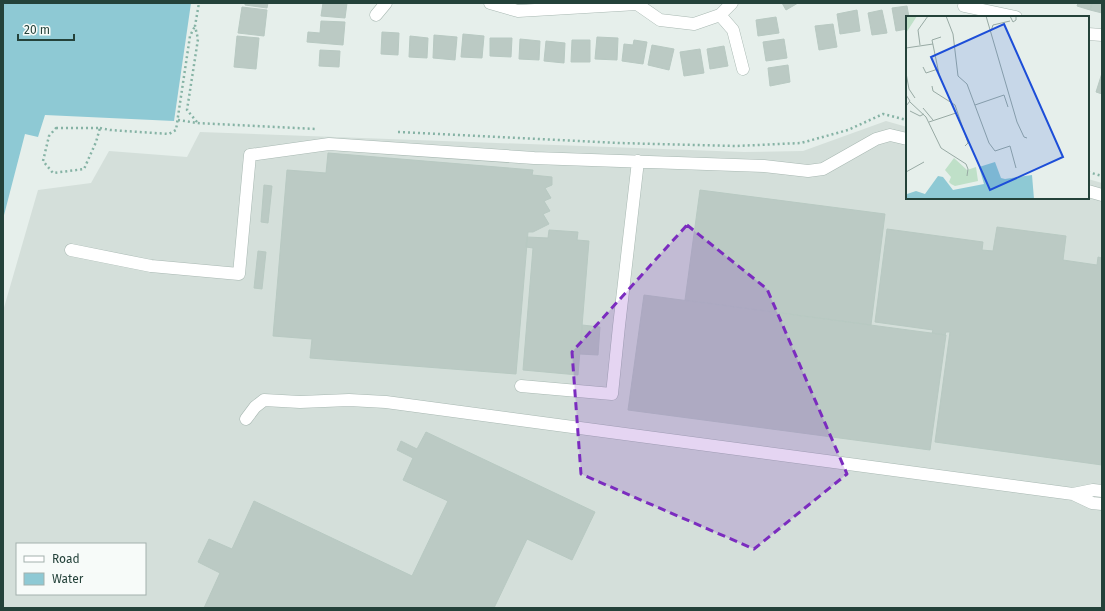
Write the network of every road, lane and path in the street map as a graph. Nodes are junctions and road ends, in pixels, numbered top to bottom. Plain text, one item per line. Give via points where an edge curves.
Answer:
1 (199, 3) edge
2 (386, 3) edge
3 (490, 3) edge
4 (637, 3) edge
5 (732, 3) edge
6 (964, 6) dead end
7 (999, 9) edge
8 (376, 15) dead end
9 (720, 15) junction
10 (1014, 16) edge
11 (195, 26) junction
12 (1089, 34) edge
13 (1102, 35) edge
14 (742, 69) dead end
15 (178, 120) junction
16 (906, 120) edge
17 (197, 123) junction
18 (100, 128) junction
19 (318, 129) dead end
20 (398, 132) dead end
21 (906, 139) edge
22 (638, 161) junction
23 (1089, 172) edge
24 (1102, 176) edge
25 (1089, 191) edge
26 (1102, 195) edge
27 (71, 250) dead end
28 (521, 386) dead end
29 (246, 419) dead end
30 (1102, 491) edge
31 (1073, 494) junction
32 (1102, 504) edge

1 - 11 path
2 - 8 street
3 - 4 street via 518,11
4 - 9 street via 660,20 694,24
5 - 9 street
6 - 7 street
7 - 10 street
9 - 14 street via 733,30
11 - 15 path via 190,36
11 - 17 path via 198,39 188,110
12 - 13 street
15 - 17 path
15 - 18 path via 176,130 169,134
16 - 20 path via 883,114 848,130 801,144 736,146 618,144
17 - 19 path
18 - 18 path via 84,169 53,172 43,161 49,136 56,128
21 - 22 street via 890,134 823,169 808,171 764,166
22 - 27 street via 534,158 329,144 250,155 239,274 151,266
22 - 28 street via 612,394
23 - 24 path
25 - 26 street
29 - 31 street via 264,400 386,402
30 - 31 street
31 - 32 street via 1092,503

